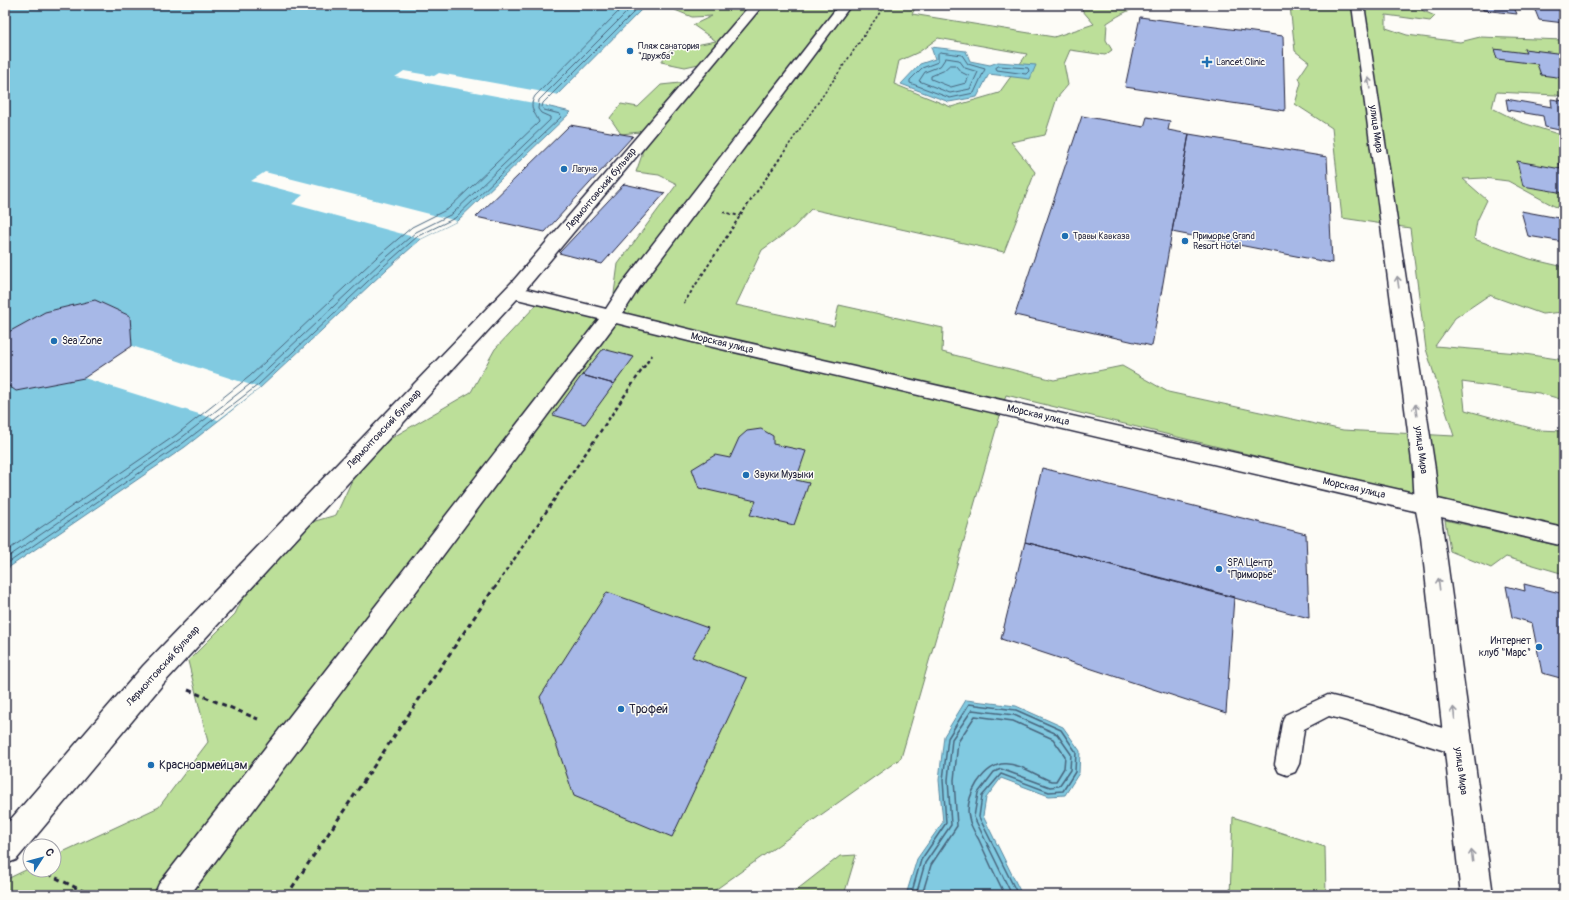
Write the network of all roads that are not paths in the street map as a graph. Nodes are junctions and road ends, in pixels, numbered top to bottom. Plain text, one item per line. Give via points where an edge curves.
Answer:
1 (757, 5) edge
2 (845, 5) edge
3 (1358, 5) edge
4 (513, 292) junction
5 (611, 316) junction
6 (1427, 504) junction
7 (1564, 537) edge
8 (1458, 744) junction
9 (1287, 764) dead end
10 (5, 849) edge
11 (170, 895) edge
12 (1477, 895) edge

1 - 4 street, Лермонтовский бульвар
2 - 5 street via 630,285
6 -> 3 street, улица Мира
4 - 5 street, Морская улица
4 - 10 street, Лермонтовский бульвар via 153,675
5 - 6 street, Морская улица
5 - 11 street
6 - 7 street, Морская улица
8 -> 6 street, улица Мира
8 - 9 lane via 1328,705 1293,723
12 -> 8 street, улица Мира

